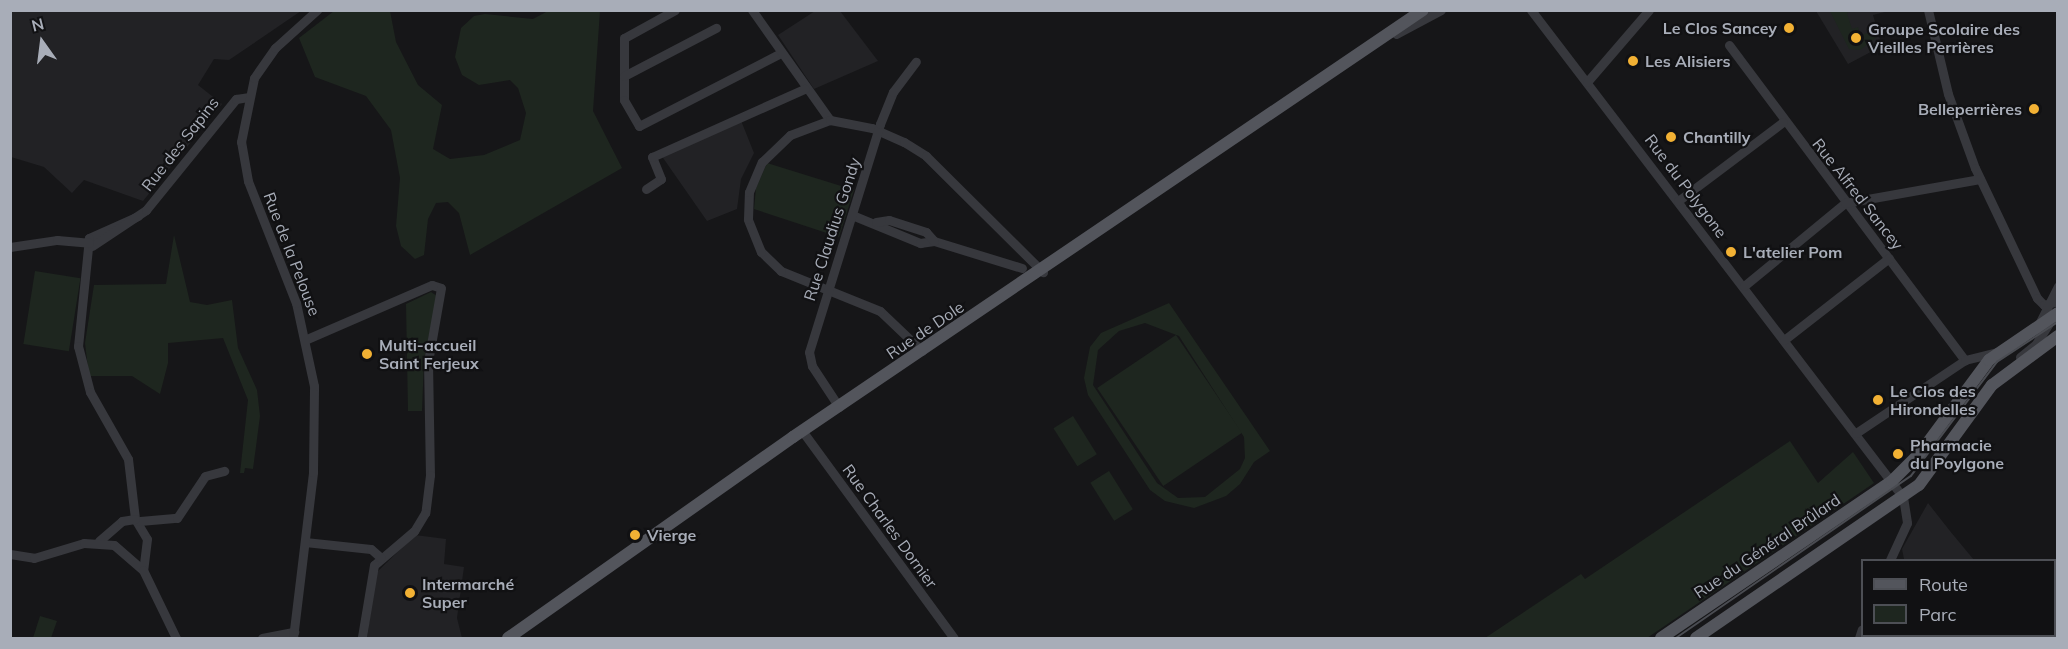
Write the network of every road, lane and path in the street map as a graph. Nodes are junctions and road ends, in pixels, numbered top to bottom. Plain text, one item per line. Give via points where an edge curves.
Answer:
1 (317, 10) edge
2 (752, 10) edge
3 (1423, 10) edge
4 (1441, 10) edge
5 (1531, 10) edge
6 (1536, 10) edge
7 (1649, 10) edge
8 (1928, 10) edge
9 (672, 11) edge
10 (1542, 24) junction
11 (716, 28) dead end
12 (1729, 45) dead end
13 (1362, 52) junction
14 (781, 53) junction
15 (916, 62) dead end
16 (624, 76) junction
17 (1587, 82) junction
18 (804, 89) junction
19 (248, 97) junction
20 (830, 120) junction
21 (1783, 122) junction
22 (879, 130) junction
23 (1980, 179) junction
24 (646, 189) dead end
25 (1678, 201) junction
26 (1845, 203) junction
27 (852, 215) junction
28 (90, 244) junction
29 (10, 247) edge
30 (1889, 258) junction
31 (1022, 268) dead end
32 (1042, 272) junction
33 (1744, 286) junction
34 (2058, 286) edge
35 (828, 290) junction
36 (2058, 301) edge
37 (2044, 305) junction
38 (2056, 312) edge
39 (2039, 324) junction
40 (2058, 336) edge
41 (306, 339) junction
42 (1784, 340) junction
43 (922, 351) junction
44 (1998, 352) junction
45 (1965, 360) junction
46 (2002, 376) junction
47 (839, 407) junction
48 (802, 432) junction
49 (1856, 433) junction
50 (224, 471) dead end
51 (1892, 480) junction
52 (1903, 497) junction
53 (138, 520) junction
54 (99, 541) junction
55 (305, 542) junction
56 (10, 554) edge
57 (381, 558) junction
58 (1891, 559) edge
59 (142, 570) junction
60 (294, 635) edge
61 (362, 637) edge
62 (176, 639) edge
63 (262, 639) edge
64 (508, 639) edge
65 (954, 639) edge
66 (1661, 639) edge
67 (1696, 639) edge

1 - 19 street via 274,48
2 - 14 street
3 - 13 main road, Rue de Dole
4 - 13 street, Rue de Dole
5 - 10 street, Rue du Polygone
6 - 10 street, Rue du Polygone
7 - 17 street
8 - 23 street via 1948,94
9 - 16 street via 624,38
10 - 17 street, Rue du Polygone
11 - 16 street
12 - 21 street, Rue Alfred Sancey
13 - 32 main road, Rue de Dole
14 - 16 street via 639,126 624,100
14 - 18 street
15 - 22 street, Rue Claudius Gondy via 893,92
17 - 25 street, Rue du Polygone
18 - 20 street
18 - 24 street via 652,157 661,179
19 - 28 street, Rue des Sapins via 236,99 170,187 138,216
19 - 41 street, Rue de la Pelouse via 243,161
20 - 22 street
20 - 35 street via 778,144 757,171 747,207 755,242 768,260 781,271
21 - 25 street
21 - 26 street, Rue Alfred Sancey
22 - 27 street, Rue Claudius Gondy
22 - 32 street via 926,156
23 - 26 street
23 - 37 street
25 - 33 street, Rue du Polygone
26 - 30 street, Rue Alfred Sancey
26 - 33 street
27 - 31 street via 876,222 887,233 920,243 934,241
27 - 35 street, Rue Claudius Gondy
28 - 29 street via 57,240
28 - 53 street via 78,346 81,366 128,459
30 - 42 street
30 - 45 street, Rue Alfred Sancey
32 - 43 main road, Rue de Dole
33 - 42 street, Rue du Polygone
34 - 37 street
35 - 43 street via 880,311
35 - 47 street, Rue Claudius Gondy via 809,352 812,366
36 - 37 street
37 - 39 street
38 - 39 main road, Rue du Général Brûlard
38 - 46 street via 2036,344
39 - 44 main road, Rue du Général Brûlard
40 - 46 main road
41 - 55 street, Rue de la Pelouse via 316,418
41 - 57 street via 432,285 441,288 428,362 430,475 425,513 414,531
42 - 49 street, Rue du Polygone
43 - 47 main road, Rue de Dole
44 - 45 street
44 - 51 main road, Rue du Général Brûlard via 1968,384 1920,453
45 - 49 street
46 - 52 main road via 1934,469
47 - 48 main road, Rue de Dole
48 - 64 main road, Rue de Dole
48 - 65 street, Rue Charles Dornier
49 - 51 street, Rue du Polygone
50 - 53 street via 205,476 177,518
51 - 52 street, Rue du Polygone
51 - 66 main road, Rue du Général Brûlard
52 - 58 street via 1907,523
52 - 67 main road
53 - 54 street via 122,521
53 - 59 street via 147,539
54 - 56 street via 34,558
54 - 59 street via 114,545
55 - 57 street via 371,549
55 - 60 street, Rue de la Pelouse
57 - 61 street via 374,565
59 - 62 street
60 - 63 street

